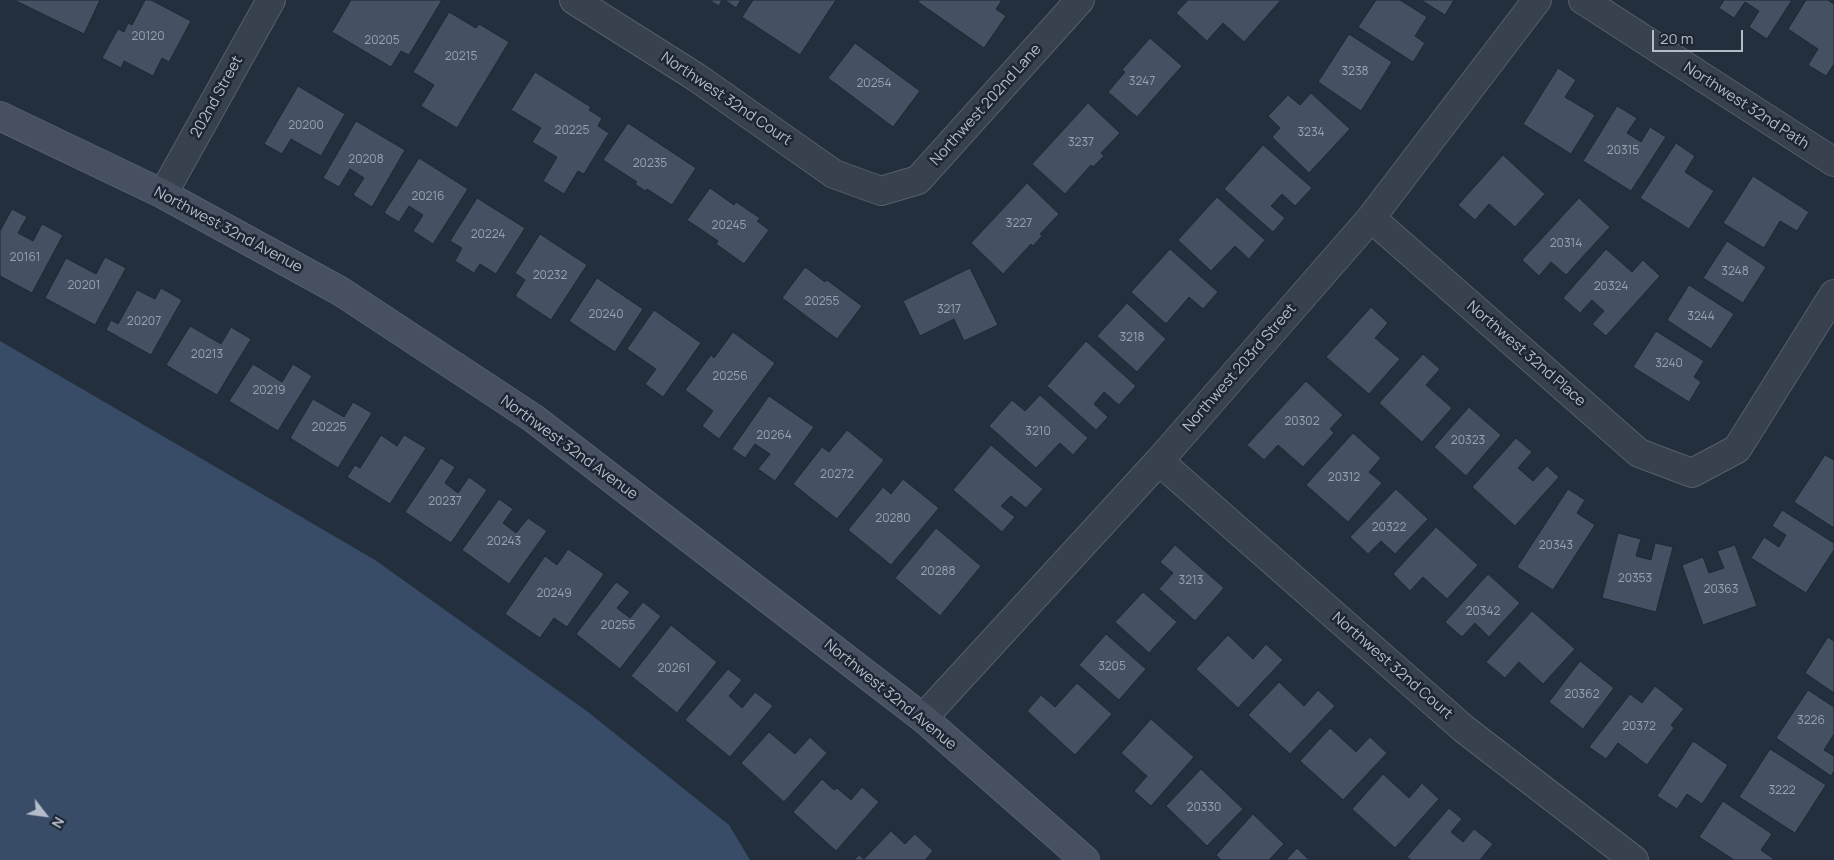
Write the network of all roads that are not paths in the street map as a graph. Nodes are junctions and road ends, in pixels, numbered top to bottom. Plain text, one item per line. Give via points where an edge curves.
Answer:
1 (271, 0) edge
2 (574, 0) edge
3 (1080, 0) edge
4 (1538, 0) edge
5 (1583, 0) edge
6 (0, 116) edge
7 (1834, 162) edge
8 (881, 191) joint
9 (163, 194) junction
10 (1371, 218) junction
11 (1834, 294) edge
12 (1160, 461) junction
13 (923, 718) junction
14 (1085, 860) edge
15 (1634, 860) edge

1 - 9 street, 202nd Street
2 - 8 street, Northwest 32nd Court via 696,77 834,174
3 - 8 street, Northwest 202nd Lane via 918,180
4 - 10 street, Northwest 203rd Street
5 - 7 street, Northwest 32nd Path
6 - 9 street, Northwest 32nd Avenue
9 - 13 street, Northwest 32nd Avenue via 340,291 533,418
10 - 11 street, Northwest 32nd Place via 1639,453 1692,473 1737,449
10 - 12 street, Northwest 203rd Street
12 - 13 street, Northwest 203rd Street
12 - 15 street, Northwest 32nd Court via 1464,729
13 - 14 street, Northwest 32nd Avenue

